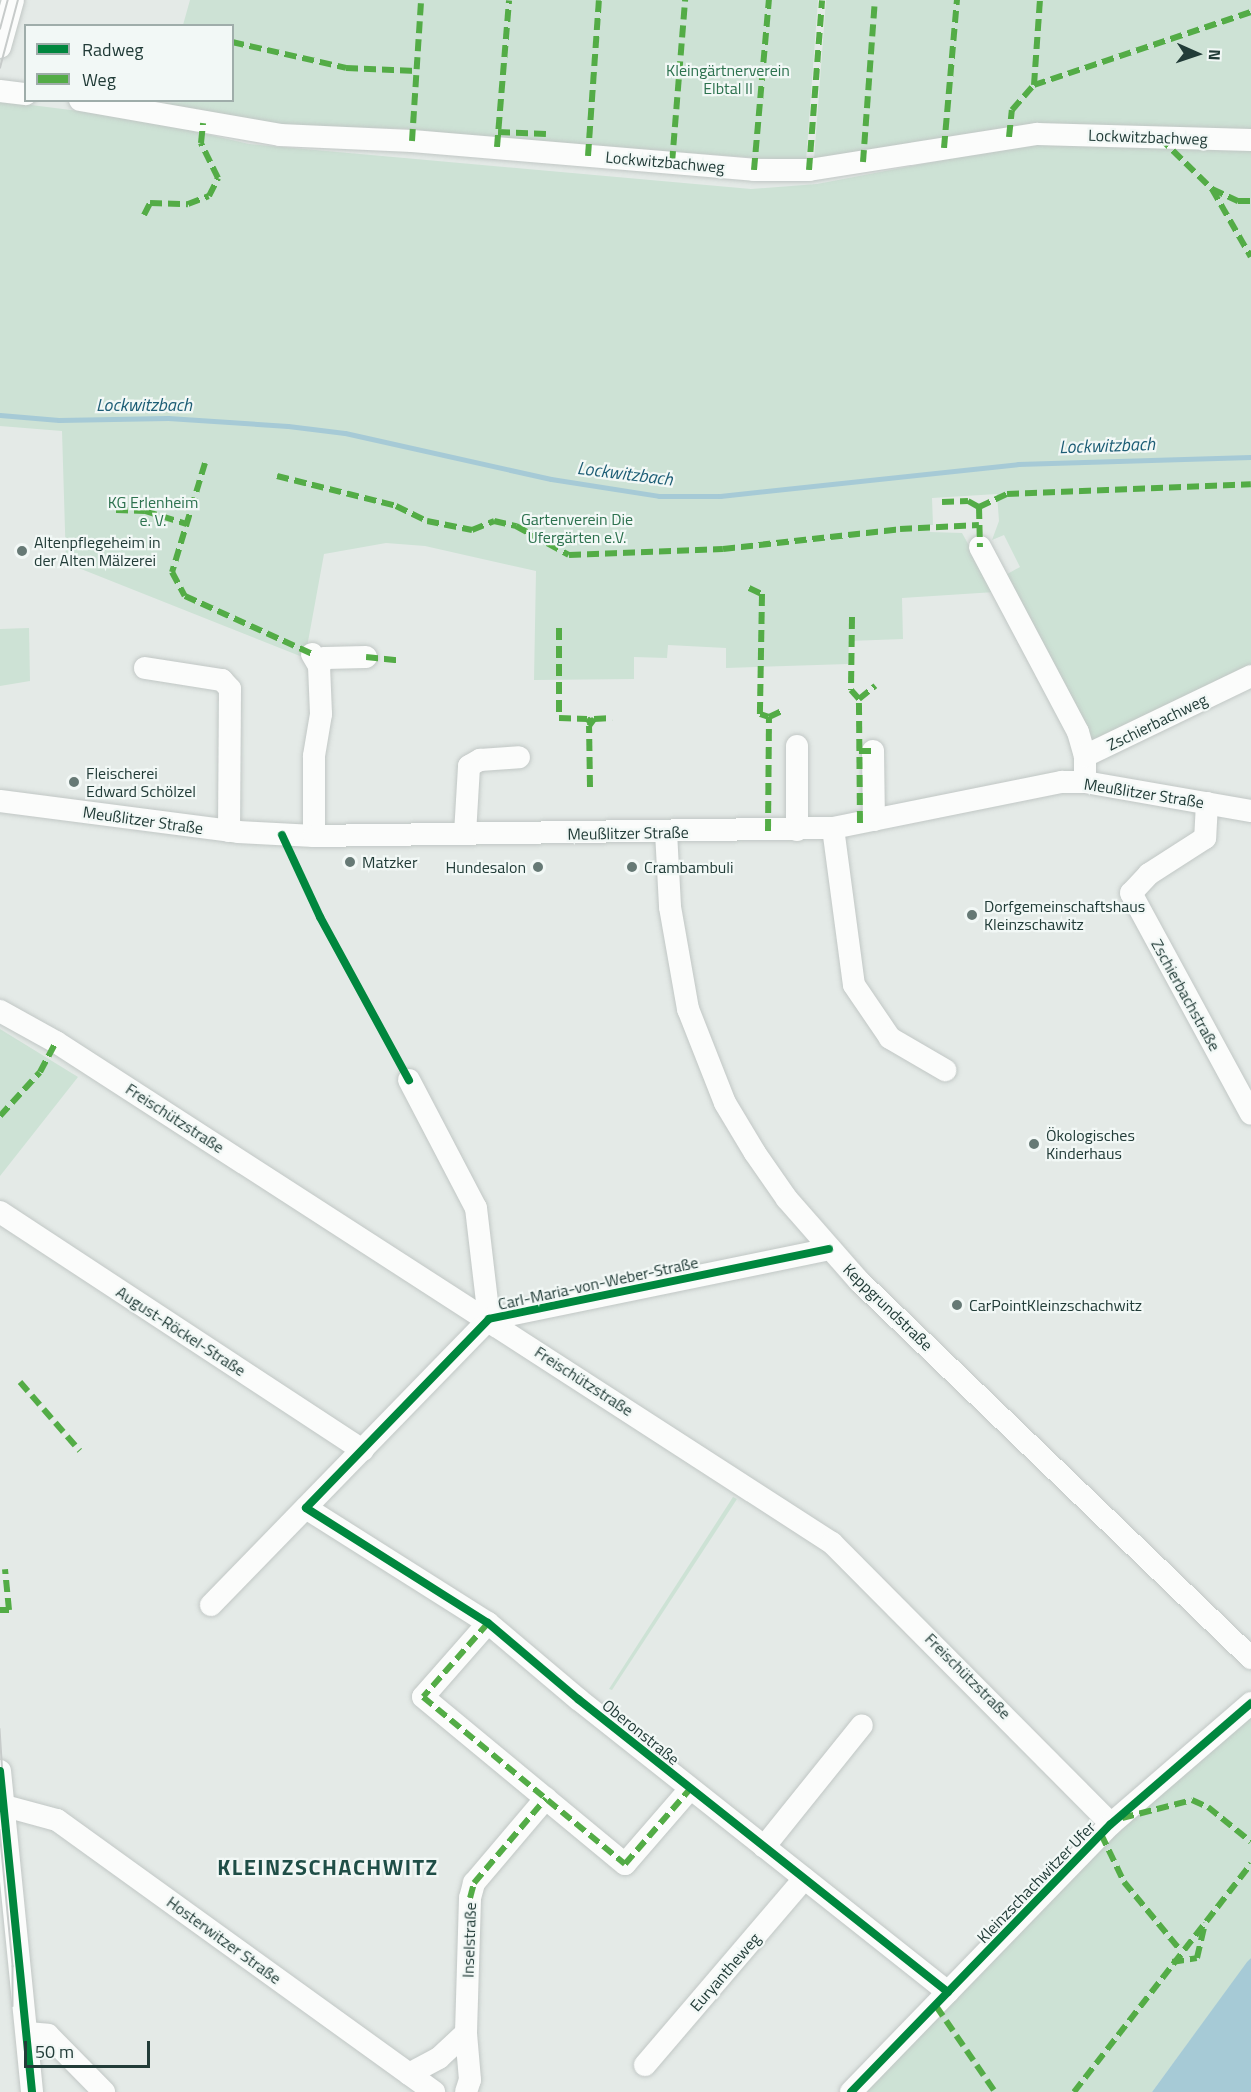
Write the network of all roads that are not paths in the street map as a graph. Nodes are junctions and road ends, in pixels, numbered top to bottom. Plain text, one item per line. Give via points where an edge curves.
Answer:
1 (13, 0) edge
2 (0, 47) edge
3 (0, 92) edge
4 (24, 94) edge
5 (91, 102) edge
6 (1251, 140) edge
7 (980, 547) dead end
8 (366, 657) dead end
9 (145, 668) dead end
10 (1251, 676) edge
11 (797, 746) dead end
12 (873, 751) dead end
13 (1085, 756) junction
14 (519, 757) dead end
15 (1084, 782) junction
16 (0, 801) edge
17 (1207, 803) junction
18 (1251, 811) edge
19 (874, 820) junction
20 (833, 828) junction
21 (797, 830) junction
22 (229, 831) junction
23 (666, 832) junction
24 (465, 834) junction
25 (314, 836) junction
26 (0, 1011) edge
27 (945, 1070) dead end
28 (409, 1080) dead end
29 (1251, 1114) edge
30 (0, 1212) edge
31 (829, 1249) junction
32 (489, 1319) junction
33 (363, 1450) junction
34 (306, 1508) junction
35 (210, 1605) dead end
36 (488, 1623) junction
37 (1251, 1658) edge
38 (1251, 1703) edge
39 (862, 1725) dead end
40 (0, 1771) edge
41 (690, 1789) junction
42 (546, 1798) junction
43 (2, 1813) edge
44 (1111, 1824) junction
45 (764, 1847) junction
46 (804, 1879) junction
47 (948, 1992) junction
48 (27, 2033) junction
49 (466, 2033) junction
50 (645, 2065) dead end
51 (409, 2074) junction
52 (32, 2092) edge
53 (104, 2092) edge
54 (434, 2092) edge
55 (466, 2092) edge
56 (851, 2092) edge

1 - 2 street
3 - 4 street
5 - 6 street, Lockwitzbachweg via 280,135 423,141 754,170 809,170 1037,134
7 - 13 street via 1078,732
8 - 25 street via 315,660 321,714 314,756
9 - 22 street via 222,680 230,689
10 - 13 street, Zschierbachweg
11 - 21 street
12 - 19 street
13 - 15 street
14 - 24 street via 480,760 469,766
15 - 17 street, Meußlitzer Straße
15 - 19 street, Meußlitzer Straße via 1062,782
16 - 22 street, Meußlitzer Straße
17 - 18 street, Meußlitzer Straße
17 - 29 street, Zschierbachstraße via 1204,837 1149,874 1131,894
19 - 20 street, Meußlitzer Straße
20 - 21 street, Meußlitzer Straße
20 - 27 street via 854,985 890,1038
21 - 23 street, Meußlitzer Straße
22 - 25 street, Meußlitzer Straße
23 - 24 street, Meußlitzer Straße
23 - 31 street, Keppgrundstraße via 678,965 704,1058 739,1131
24 - 25 street, Meußlitzer Straße
26 - 32 street, Freischützstraße via 56,1042
28 - 32 street via 476,1208
30 - 33 street, August-Röckel-Straße
31 - 32 street, Carl-Maria-von-Weber-Straße
31 - 37 street, Keppgrundstraße
32 - 33 street, Carl-Maria-von-Weber-Straße
32 - 44 street, Freischützstraße via 832,1543
33 - 34 street, Carl-Maria-von-Weber-Straße
34 - 35 street, Carl-Maria-von-Weber-Straße
34 - 36 street, Oberonstraße
36 - 41 street, Oberonstraße
36 - 42 street via 423,1697
38 - 44 street, Kleinzschachwitzer Ufer
39 - 45 street
40 - 43 street
41 - 42 street via 625,1864
41 - 45 street, Oberonstraße
42 - 49 street, Inselstraße via 474,1883 470,1898
43 - 48 street
43 - 51 street, Hosterwitzer Straße via 57,1820
44 - 47 street, Kleinzschachwitzer Ufer
45 - 46 street, Oberonstraße
46 - 47 street, Oberonstraße
46 - 50 street, Euryantheweg
47 - 56 street, Kleinzschachwitzer Ufer
48 - 52 street
48 - 53 street via 48,2035
49 - 51 street via 439,2058
49 - 55 street, Inselstraße via 470,2080
51 - 54 street, Hosterwitzer Straße

